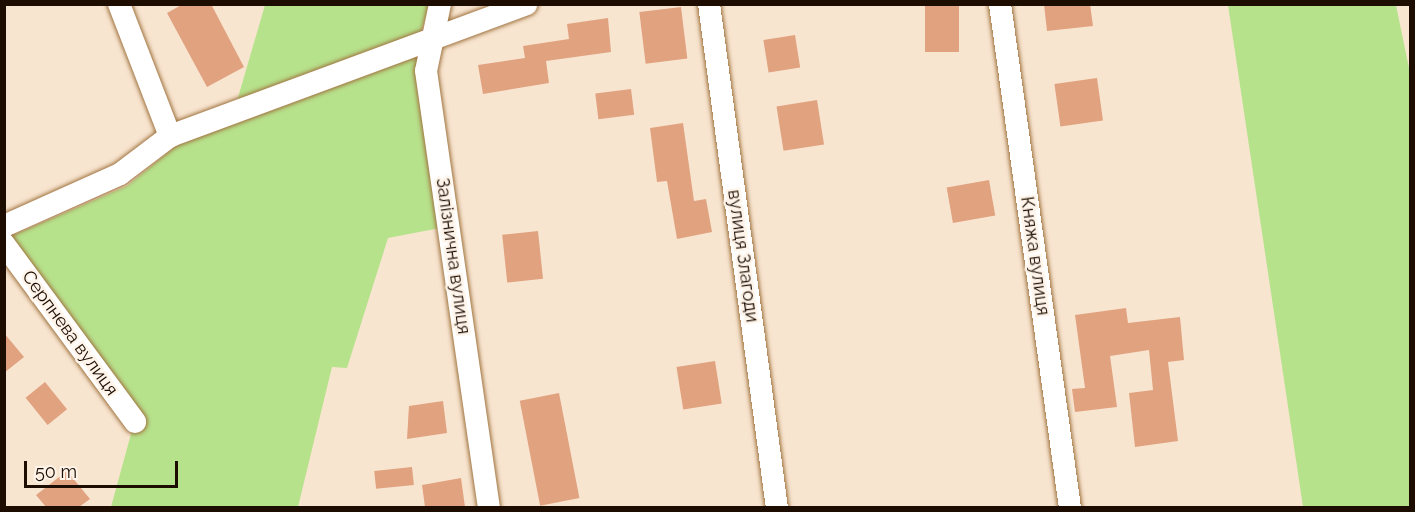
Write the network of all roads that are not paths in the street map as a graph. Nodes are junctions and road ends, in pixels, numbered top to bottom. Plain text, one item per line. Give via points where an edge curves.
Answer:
1 (119, 4) edge
2 (440, 4) edge
3 (526, 4) edge
4 (709, 4) edge
5 (1000, 4) edge
6 (430, 39) junction
7 (170, 136) junction
8 (4, 226) edge
9 (4, 244) edge
10 (135, 422) dead end
11 (489, 507) edge
12 (777, 507) edge
13 (1070, 507) edge

1 - 7 street
2 - 6 street, Залізнична вулиця
3 - 6 street
4 - 12 street, вулиця Злагоди
5 - 13 street, Княжа вулиця
6 - 7 street
6 - 11 street, Залізнична вулиця via 426,71
7 - 8 street via 120,174
9 - 10 street, Серпнева вулиця

